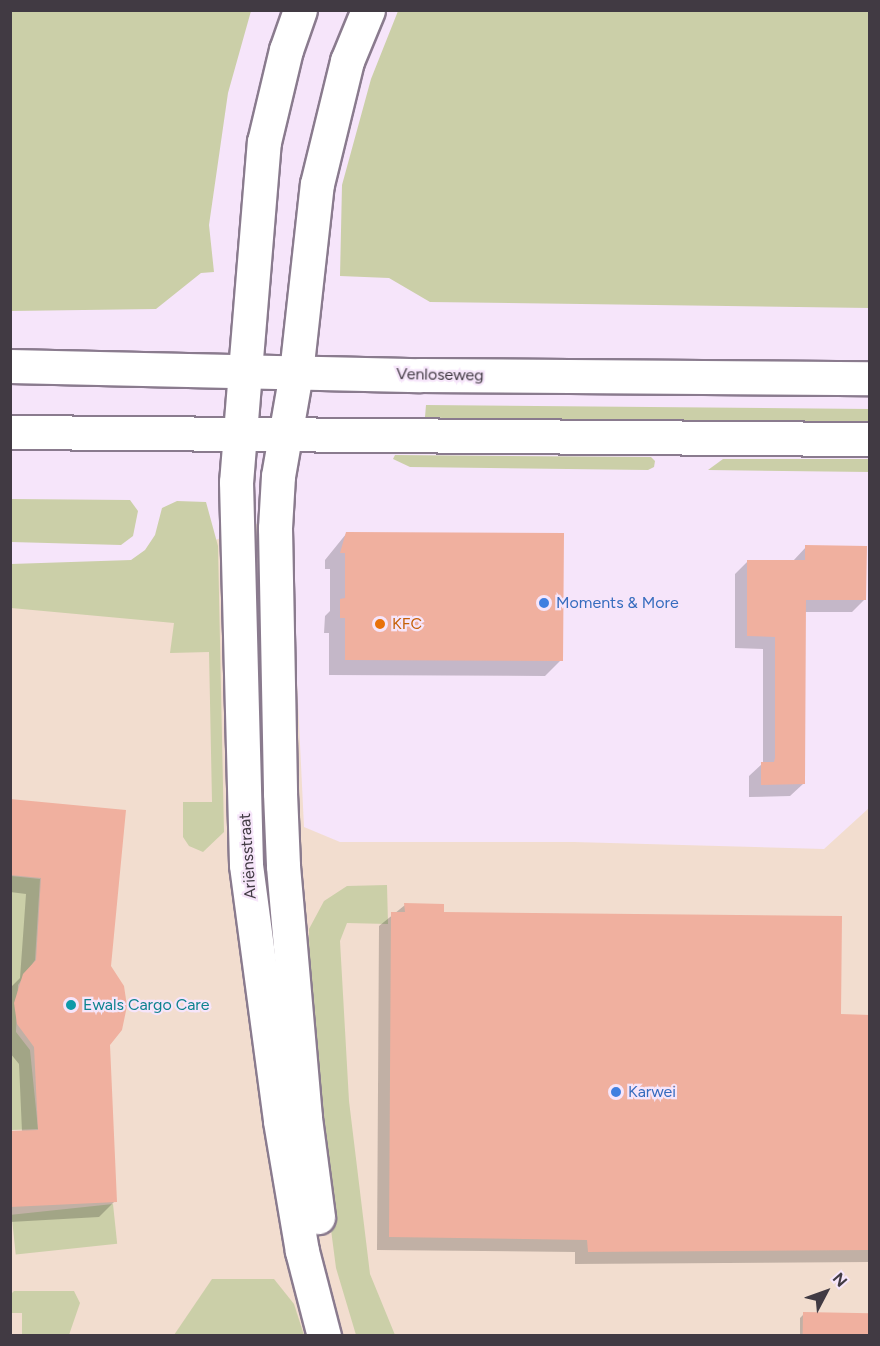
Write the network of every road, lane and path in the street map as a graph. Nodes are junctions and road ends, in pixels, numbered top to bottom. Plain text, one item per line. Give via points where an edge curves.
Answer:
1 (300, 10) edge
2 (368, 10) edge
3 (10, 366) edge
4 (245, 371) junction
5 (296, 373) junction
6 (870, 378) edge
7 (10, 432) edge
8 (240, 434) junction
9 (285, 435) junction
10 (870, 439) edge
11 (324, 1335) edge
12 (344, 1335) edge

1 - 4 main road, Ariënsstraat via 264,142
2 - 5 main road, Ariënsstraat via 347,61 317,184
3 - 4 main road, Venloseweg
4 - 5 main road, Venloseweg
4 - 8 main road, Ariënsstraat
5 - 6 main road, Venloseweg
5 - 9 main road, Ariënsstraat
7 - 8 main road
8 - 9 main road
8 - 11 main road, Ariënsstraat via 236,482 246,865 282,1133 302,1251
9 - 10 main road
9 - 12 main road, Ariënsstraat via 274,528 283,866 308,1142 322,1249

